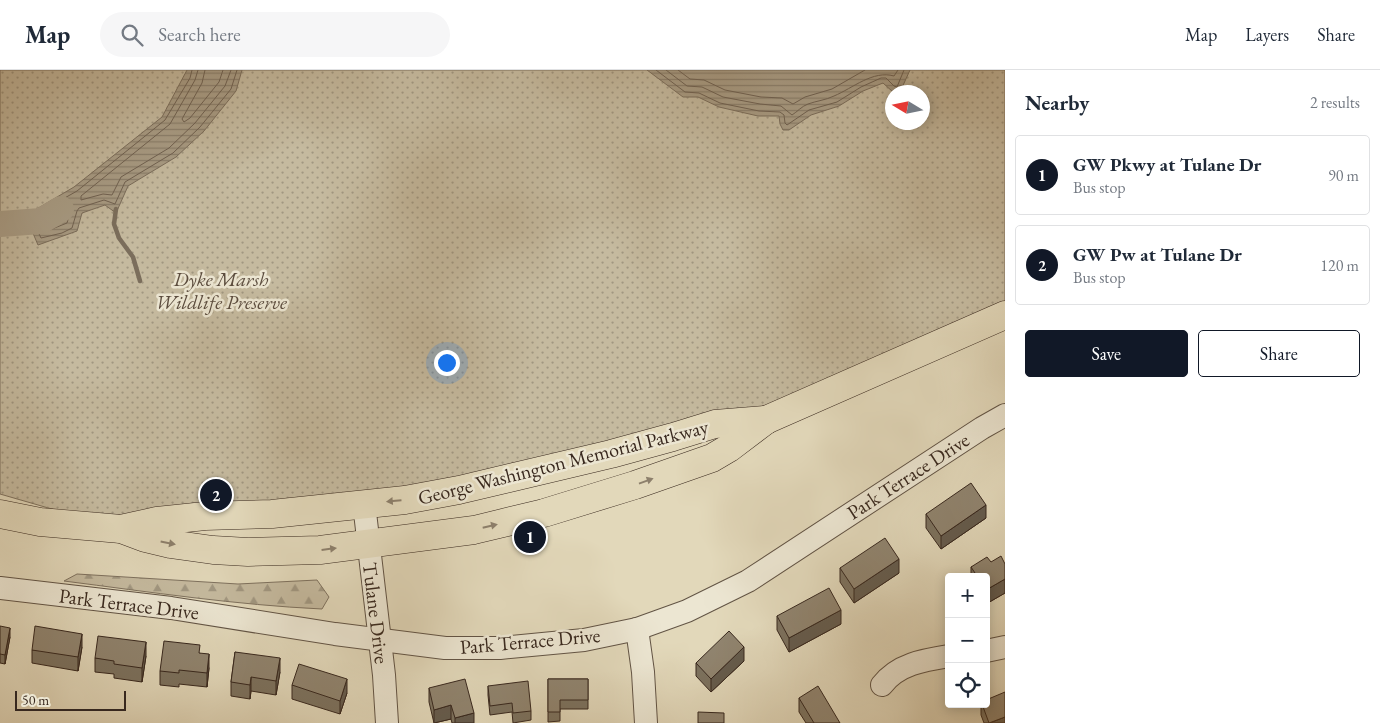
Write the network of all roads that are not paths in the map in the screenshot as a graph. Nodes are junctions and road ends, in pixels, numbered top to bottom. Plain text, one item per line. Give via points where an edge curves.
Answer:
1 (1005, 315) edge
2 (1005, 415) edge
3 (766, 420) junction
4 (364, 504) junction
5 (0, 514) edge
6 (121, 529) junction
7 (367, 544) junction
8 (0, 588) edge
9 (637, 629) junction
10 (380, 640) junction
11 (1005, 647) edge
12 (990, 650) edge
13 (945, 657) edge
14 (882, 685) dead end
15 (387, 723) edge
16 (646, 723) edge

1 - 3 main road, George Washington Memorial Parkway
2 - 9 street, Park Terrace Drive via 748,581
3 -> 4 main road, George Washington Memorial Parkway via 715,424 459,490
7 -> 3 main road, George Washington Memorial Parkway via 474,530 626,488 712,458
4 - 6 main road, George Washington Memorial Parkway via 272,514 206,516
4 - 7 street, Tulane Drive
5 - 6 main road, George Washington Memorial Parkway via 40,522
6 -> 7 main road, George Washington Memorial Parkway via 145,538 213,550 301,551
7 - 10 street, Tulane Drive
8 - 10 street, Park Terrace Drive via 171,608
9 - 10 street, Park Terrace Drive via 584,640 500,648 445,648
9 - 16 street
10 - 15 street, Tulane Drive
11 - 12 street
13 - 14 street via 911,664

